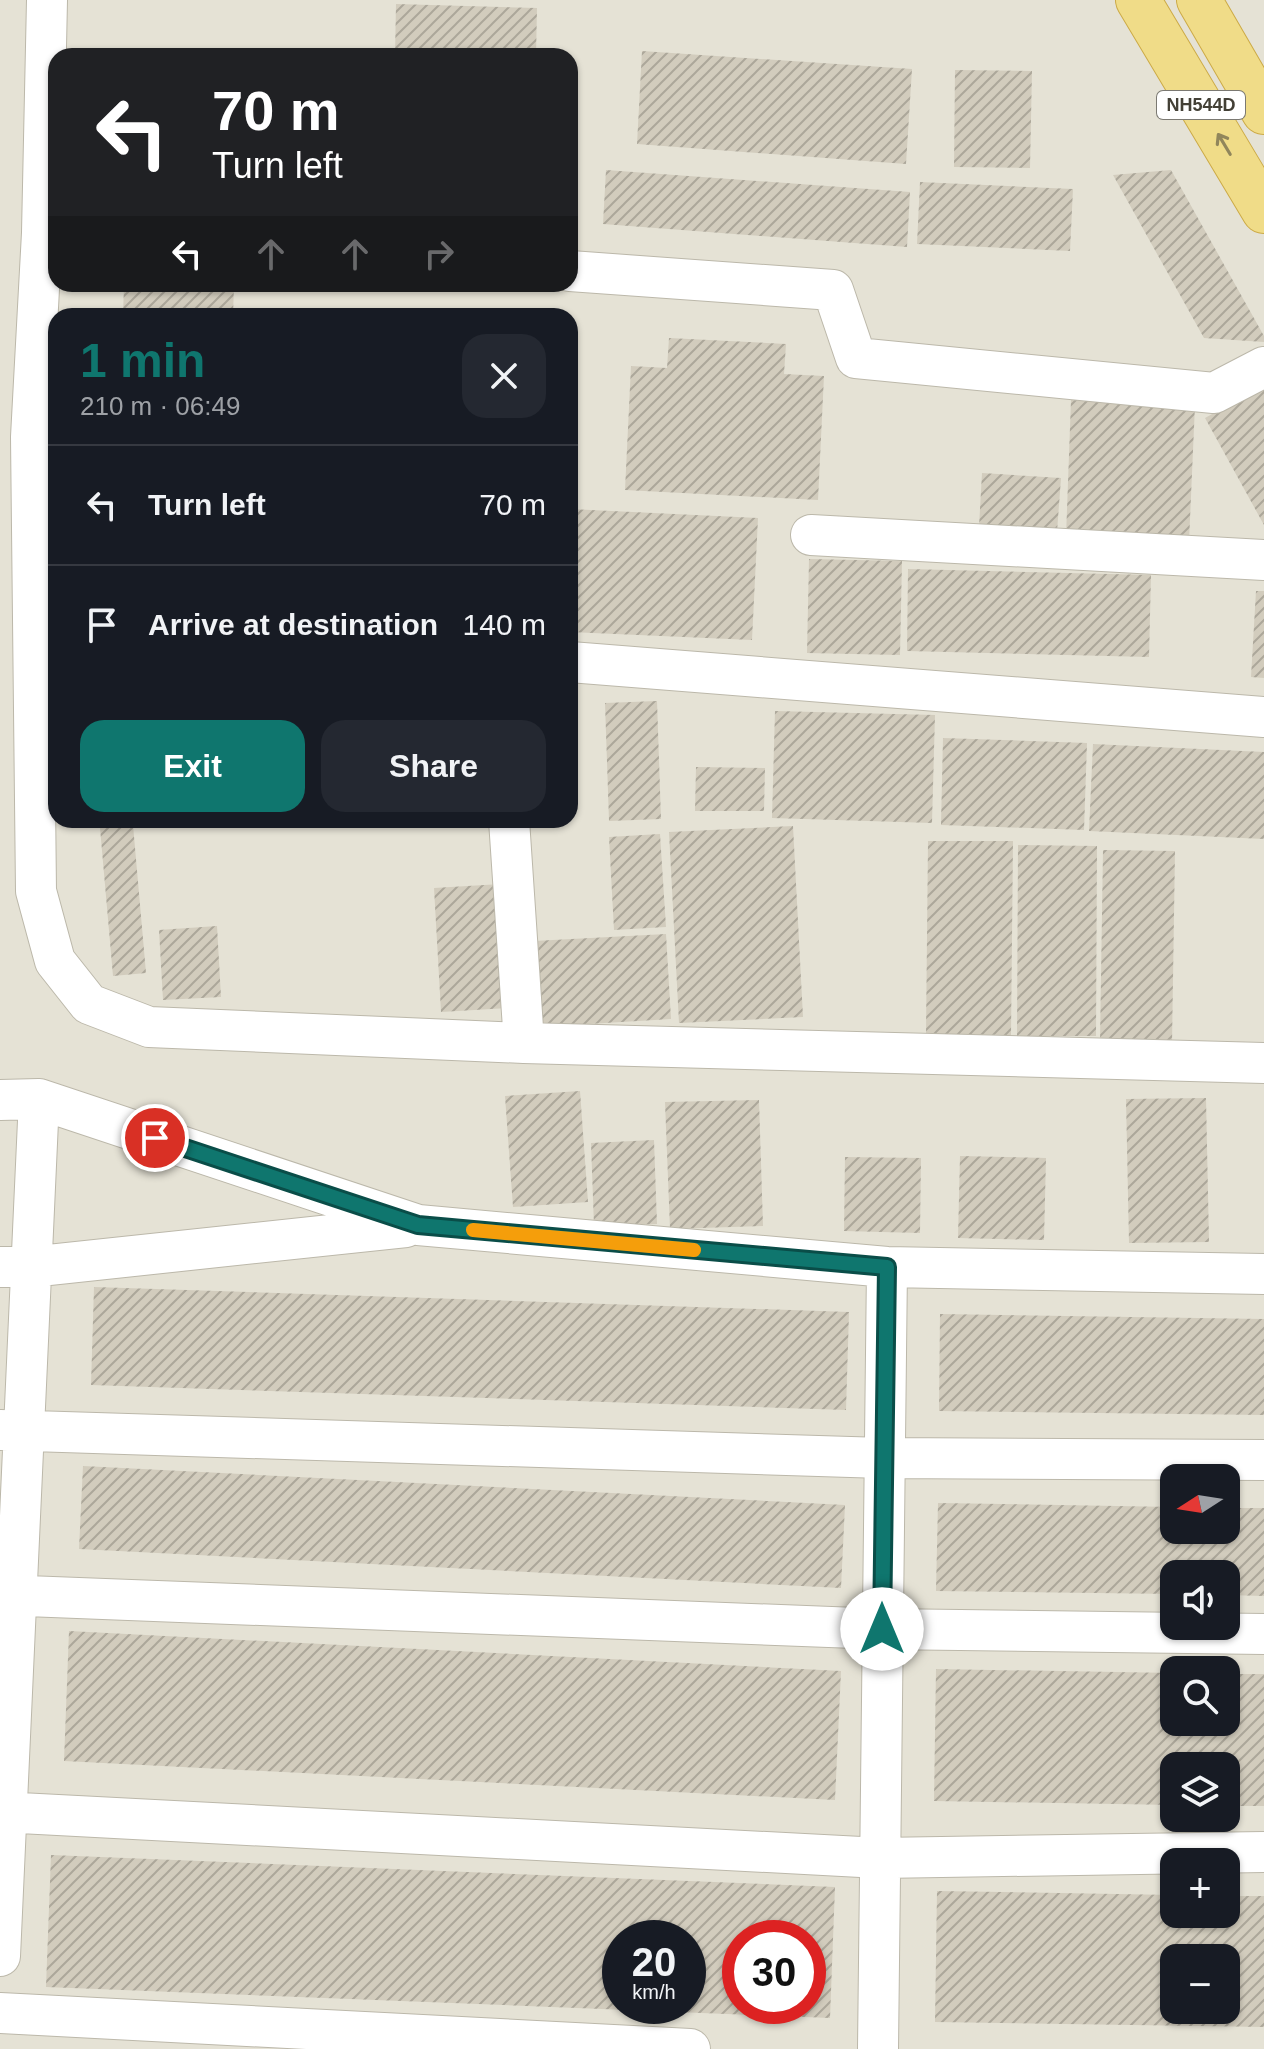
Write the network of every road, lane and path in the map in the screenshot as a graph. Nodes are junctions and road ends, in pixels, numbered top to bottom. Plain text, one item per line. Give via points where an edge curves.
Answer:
1 (47, 0) edge
2 (1138, 0) edge
3 (1199, 0) edge
4 (1264, 112) edge
5 (48, 116) edge
6 (1264, 211) edge
7 (48, 239) edge
8 (578, 272) edge
9 (1264, 367) edge
10 (15, 437) edge
11 (811, 535) dead end
12 (1264, 560) edge
13 (44, 642) edge
14 (578, 663) edge
15 (1264, 717) edge
16 (510, 828) edge
17 (524, 1043) junction
18 (1264, 1063) edge
19 (19, 1100) edge
20 (418, 1225) junction
21 (15, 1267) edge
22 (887, 1267) junction
23 (1264, 1274) edge
24 (11, 1430) edge
25 (883, 1458) junction
26 (1264, 1460) edge
27 (7, 1595) edge
28 (882, 1629) junction
29 (1264, 1634) edge
30 (2, 1812) edge
31 (1264, 1852) edge
32 (880, 1858) junction
33 (0, 1956) edge
34 (0, 2013) edge
35 (690, 2049) edge
36 (878, 2049) edge

1 - 5 street
6 -> 2 highway, NH544D
3 - 4 highway, NH544D
7 - 10 street
8 - 9 street via 833,290 856,358 1214,393
10 - 13 street
11 - 12 street
13 - 17 street via 36,891 55,961 89,1004 149,1027
14 - 15 street
16 - 17 street
17 - 18 street
19 - 20 street
19 - 21 street
20 - 21 street
20 - 22 street
21 - 24 street
22 - 23 street
22 - 25 street
24 - 25 street
24 - 27 street
25 - 26 street
25 - 28 street
27 - 28 street
27 - 30 street
28 - 29 street
28 - 32 street
30 - 32 street
30 - 33 street
31 - 32 street
32 - 36 street
34 - 35 street

